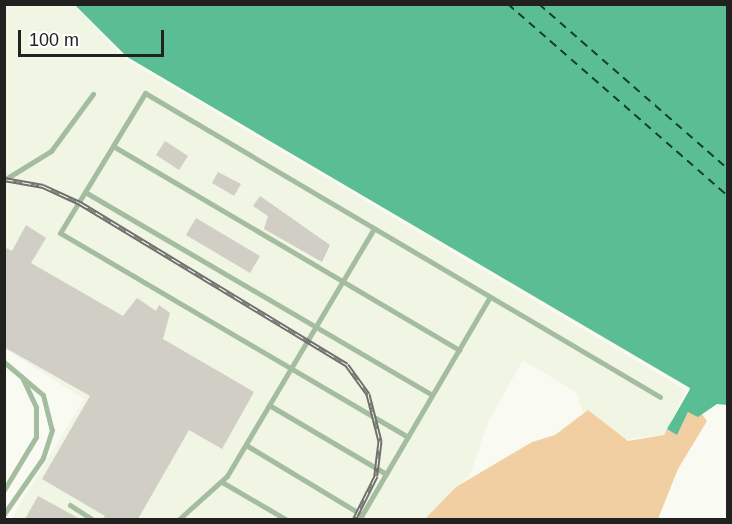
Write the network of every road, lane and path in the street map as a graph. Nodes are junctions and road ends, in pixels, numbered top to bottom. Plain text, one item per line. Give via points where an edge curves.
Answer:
1 (93, 94) dead end
2 (113, 146) junction
3 (4, 180) edge
4 (85, 192) junction
5 (374, 228) junction
6 (342, 281) junction
7 (490, 297) junction
8 (316, 327) junction
9 (459, 350) junction
10 (4, 362) edge
11 (15, 369) junction
12 (291, 369) junction
13 (432, 395) junction
14 (660, 397) dead end
15 (269, 405) junction
16 (408, 437) junction
17 (246, 445) junction
18 (386, 474) junction
19 (222, 482) junction
20 (4, 490) edge
21 (70, 505) dead end
22 (4, 514) edge
23 (361, 517) edge
24 (93, 519) edge
25 (178, 519) edge
26 (287, 519) edge

1 - 3 lane via 51,152
2 - 4 lane
2 - 5 lane via 145,93
2 - 6 lane
4 - 8 lane
4 - 12 lane via 60,233
5 - 6 lane
5 - 7 lane
6 - 8 lane
6 - 9 lane
7 - 9 lane
7 - 14 lane
8 - 12 lane
8 - 13 lane
9 - 13 lane
10 - 11 lane
11 - 20 lane via 33,397 38,427 30,456
11 - 22 lane via 43,395 52,430 43,458
12 - 15 lane
12 - 16 lane
13 - 16 lane
15 - 17 lane
15 - 18 lane
16 - 18 lane
17 - 19 lane
17 - 23 lane
18 - 23 lane
19 - 25 lane
19 - 26 lane
21 - 24 lane

